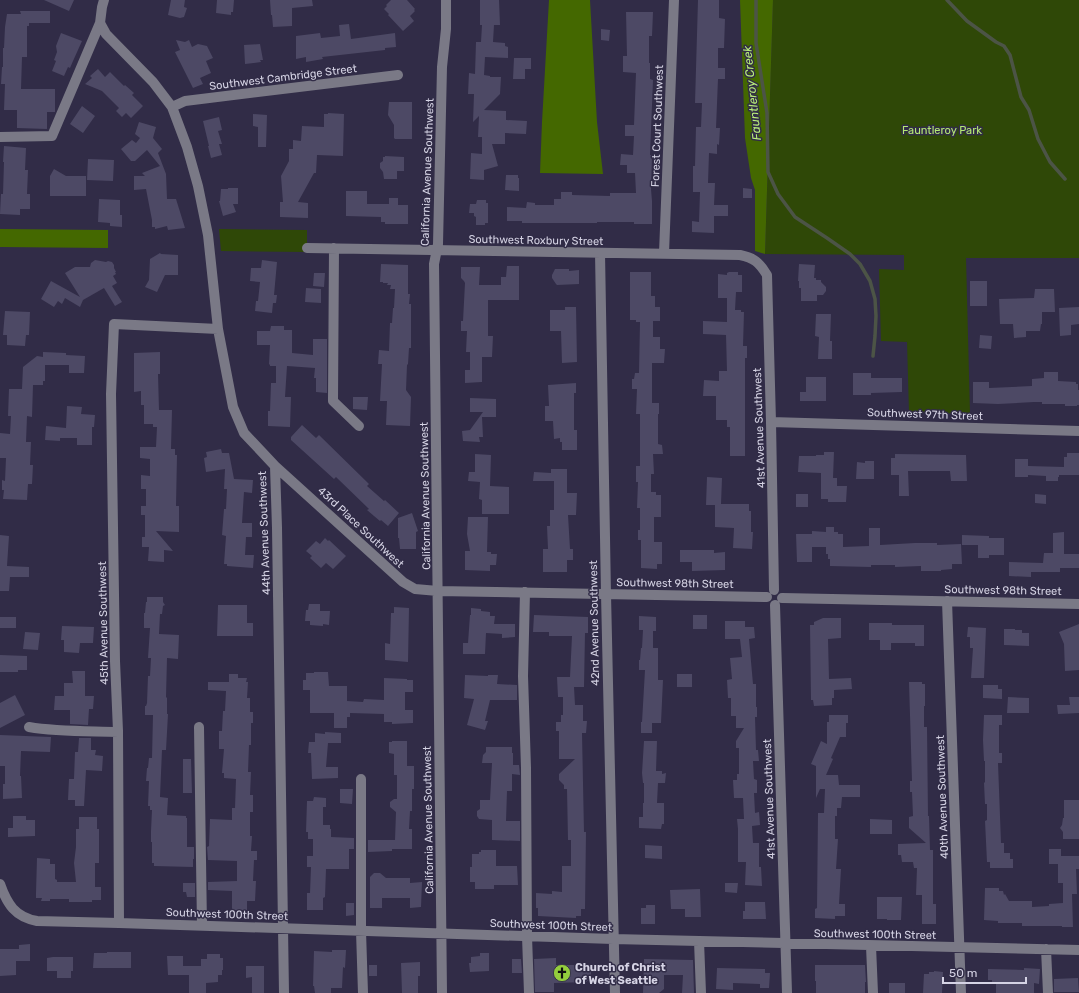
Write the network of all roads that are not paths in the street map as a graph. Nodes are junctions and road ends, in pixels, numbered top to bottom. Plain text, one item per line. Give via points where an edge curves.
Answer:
1 (104, 0) edge
2 (446, 0) edge
3 (674, 0) edge
4 (100, 23) junction
5 (398, 74) dead end
6 (172, 107) junction
7 (0, 137) edge
8 (307, 248) dead end
9 (334, 248) junction
10 (437, 250) junction
11 (600, 253) junction
12 (664, 253) junction
13 (762, 267) joint
14 (218, 329) junction
15 (771, 422) junction
16 (359, 426) dead end
17 (1079, 431) edge
18 (275, 466) junction
19 (438, 591) junction
20 (526, 592) junction
21 (606, 594) junction
22 (774, 598) junction
23 (947, 601) junction
24 (1079, 604) edge
25 (29, 727) dead end
26 (199, 727) dead end
27 (118, 732) junction
28 (361, 779) dead end
29 (0, 884) edge
30 (119, 923) junction
31 (202, 926) junction
32 (282, 928) junction
33 (361, 931) junction
34 (441, 933) junction
35 (527, 936) junction
36 (614, 939) junction
37 (699, 941) junction
38 (786, 944) junction
39 (871, 946) junction
40 (960, 948) junction
41 (1046, 949) junction
42 (1079, 950) edge
43 (284, 993) edge
44 (363, 993) edge
45 (442, 993) edge
46 (529, 993) edge
47 (615, 993) edge
48 (701, 993) edge
49 (787, 993) edge
50 (873, 993) edge
51 (961, 993) edge
52 (1048, 993) edge

1 - 4 street
2 - 10 street, California Avenue Southwest
3 - 12 street, Forest Court Southwest
4 - 6 street, 44th Avenue Southwest via 106,34 154,82
4 - 7 street via 52,136
5 - 6 street, Southwest Cambridge Street via 185,101
6 - 14 street, 44th Avenue Southwest via 187,147 201,200 208,235
8 - 9 street, Southwest Roxbury Street
9 - 10 street, Southwest Roxbury Street
9 - 16 street via 333,401
10 - 11 street, Southwest Roxbury Street
10 - 19 street, California Avenue Southwest via 434,272
11 - 12 street, Southwest Roxbury Street
11 - 21 street, 42nd Avenue Southwest
12 - 13 street, Southwest Roxbury Street via 740,255 755,260
13 - 15 street, 41st Avenue Southwest via 766,275
14 - 18 street, 44th Avenue Southwest via 233,407 244,433
14 - 27 street, 45th Avenue Southwest via 114,324 111,394
15 - 17 street, Southwest 97th Street
15 - 22 street, 41st Avenue Southwest
18 - 19 street, 43rd Place Southwest via 403,582 415,589
18 - 32 street, 44th Avenue Southwest
19 - 20 street, Southwest 98th Street
19 - 34 street, California Avenue Southwest
20 - 21 street, Southwest 98th Street
20 - 35 street via 523,676
21 - 22 street, Southwest 98th Street
21 - 36 street, 42nd Avenue Southwest
22 - 23 street, Southwest 98th Street
22 - 38 street, 41st Avenue Southwest
23 - 24 street, Southwest 98th Street
23 - 40 street, 40th Avenue Southwest
25 - 27 street
26 - 31 street
27 - 30 street, 45th Avenue Southwest
28 - 33 street
29 - 30 street, Southwest 100th Street via 5,898 15,912 23,917 37,921
30 - 31 street, Southwest 100th Street
31 - 32 street, Southwest 100th Street
32 - 33 street, Southwest 100th Street
32 - 43 street, 44th Avenue Southwest
33 - 34 street, Southwest 100th Street
33 - 44 street
34 - 35 street, Southwest 100th Street
34 - 45 street, California Avenue Southwest
35 - 36 street, Southwest 100th Street
35 - 46 street
36 - 37 street, Southwest 100th Street
36 - 47 street, 42nd Avenue Southwest
37 - 38 street, Southwest 100th Street
37 - 48 street
38 - 39 street, Southwest 100th Street
38 - 49 street, 41st Avenue Southwest
39 - 40 street, Southwest 100th Street
39 - 50 street
40 - 41 street, Southwest 100th Street
40 - 51 street, 40th Avenue Southwest
41 - 42 street, Southwest 100th Street
41 - 52 street

